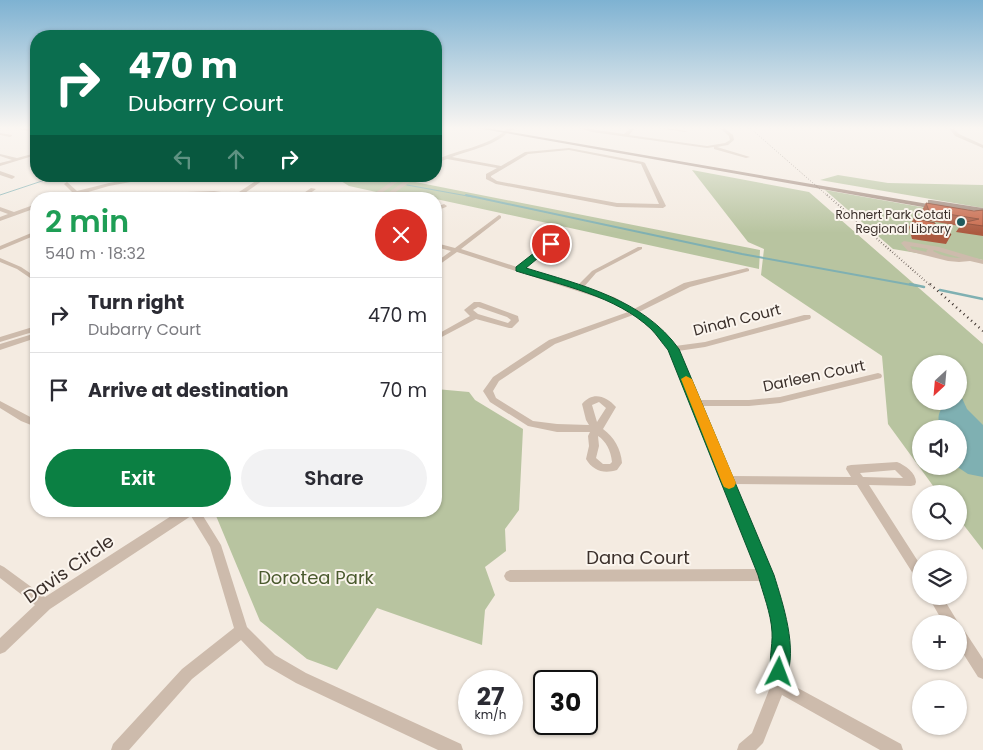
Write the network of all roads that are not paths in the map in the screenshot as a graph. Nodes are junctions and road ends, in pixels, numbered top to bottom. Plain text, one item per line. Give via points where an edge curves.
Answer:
1 (485, 163) edge
2 (508, 163) edge
3 (643, 163) edge
4 (691, 163) edge
5 (702, 163) edge
6 (503, 166) junction
7 (0, 174) edge
8 (12, 177) dead end
9 (119, 182) edge
10 (258, 182) edge
11 (405, 182) edge
12 (68, 184) dead end
13 (401, 184) junction
14 (313, 189) dead end
15 (75, 192) edge
16 (80, 192) edge
17 (243, 192) edge
18 (308, 192) edge
19 (380, 192) edge
20 (391, 192) edge
21 (30, 208) edge
22 (0, 209) edge
23 (983, 210) edge
24 (14, 214) junction
25 (983, 215) edge
26 (499, 217) dead end
27 (0, 219) edge
28 (564, 232) dead end
29 (30, 236) edge
30 (442, 246) edge
31 (0, 248) edge
32 (640, 248) dead end
33 (934, 248) junction
34 (456, 250) junction
35 (936, 256) junction
36 (970, 259) junction
37 (0, 260) edge
38 (442, 260) edge
39 (983, 262) edge
40 (519, 269) junction
41 (747, 270) dead end
42 (30, 276) edge
43 (579, 288) junction
44 (634, 312) junction
45 (475, 316) junction
46 (807, 317) dead end
47 (30, 330) edge
48 (442, 335) edge
49 (30, 337) edge
50 (0, 340) edge
51 (0, 347) edge
52 (673, 349) junction
53 (878, 376) dead end
54 (696, 403) junction
55 (0, 404) edge
56 (30, 422) edge
57 (596, 429) dead end
58 (728, 480) junction
59 (860, 480) junction
60 (180, 517) edge
61 (198, 517) edge
62 (912, 562) edge
63 (0, 571) edge
64 (766, 575) junction
65 (510, 576) dead end
66 (45, 605) junction
67 (242, 631) junction
68 (0, 647) edge
69 (967, 647) edge
70 (983, 672) edge
71 (778, 685) junction
72 (119, 750) edge
73 (455, 750) edge
74 (745, 750) edge
75 (895, 750) edge

1 - 6 street
2 - 6 street
3 - 6 street via 663,206 617,205 488,178
4 - 25 main road
5 - 23 main road
7 - 8 street
9 - 16 street
10 - 17 street
11 - 13 street
12 - 15 street
13 - 19 street via 391,185
13 - 20 street
14 - 18 street
21 - 24 street
22 - 24 street
24 - 27 street
26 - 34 street
28 - 40 street
29 - 31 street
30 - 34 street
32 - 43 street via 594,272
33 - 35 street via 929,251
33 - 35 street via 904,243 910,250
33 - 36 street
34 - 38 street
34 - 40 street
35 - 36 street
36 - 39 street
37 - 42 street
40 - 43 street
41 - 44 street via 687,284
43 - 44 street via 611,299
44 - 52 street via 654,326
44 - 57 street via 552,342 496,379 488,391 493,400 531,424
45 - 45 street via 508,326 516,321 510,315 477,304 468,310
45 - 48 street
46 - 52 street, Dinah Court via 705,344
47 - 50 street
49 - 51 street
52 - 54 street
53 - 54 street, Darleen Court via 780,400
54 - 58 street
55 - 56 street
58 - 59 street
58 - 64 street
59 - 59 street via 911,482 911,478 897,466 851,469
59 - 62 street
60 - 66 street, Davis Circle
61 - 67 street via 215,545
63 - 66 street
64 - 65 street, Dana Court
64 - 71 street via 778,613
66 - 68 street, Davis Circle
67 - 72 street via 187,674
67 - 73 street via 270,660 301,678
69 - 70 street
71 - 74 street via 758,738
71 - 75 street

